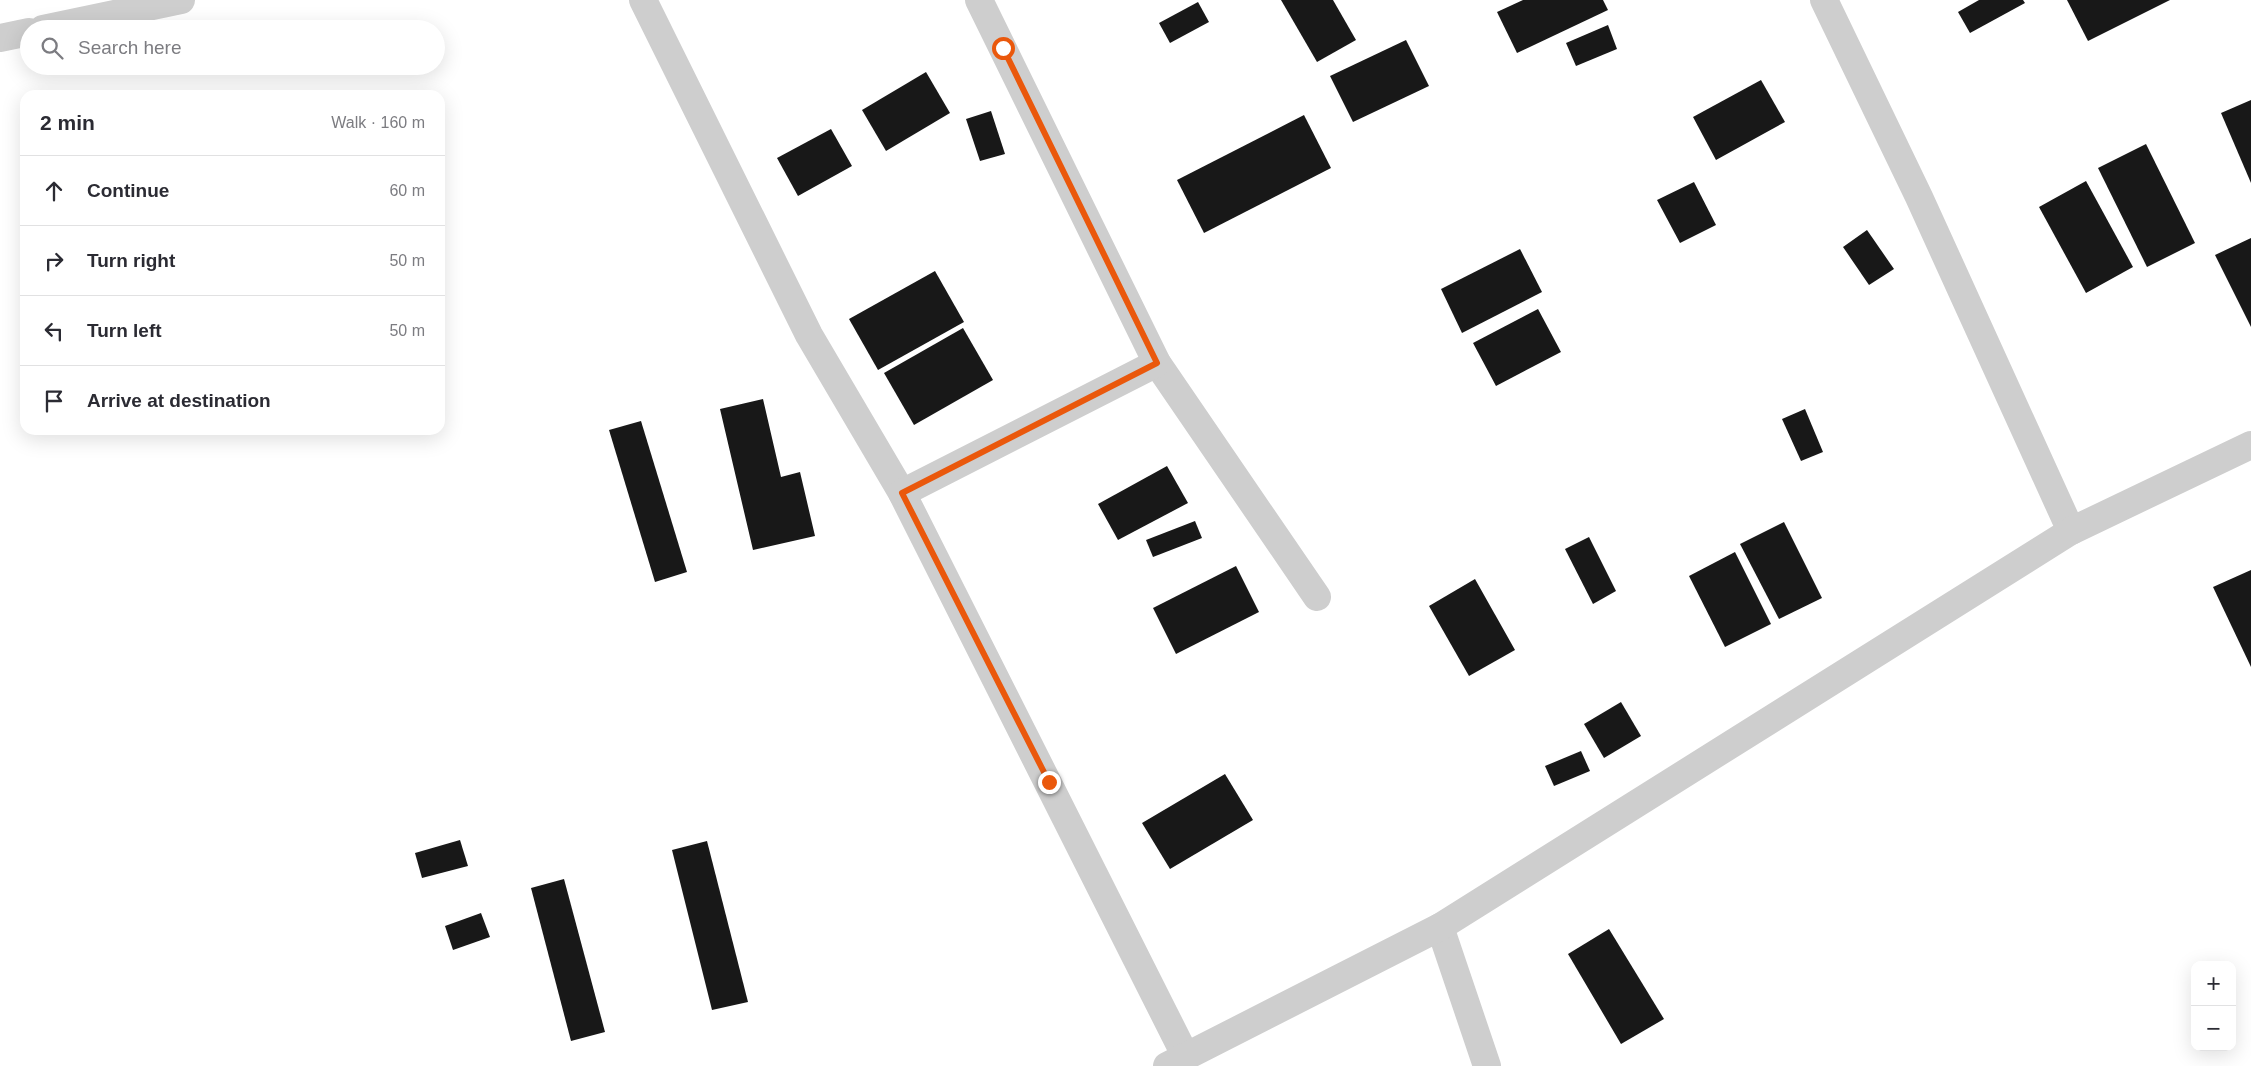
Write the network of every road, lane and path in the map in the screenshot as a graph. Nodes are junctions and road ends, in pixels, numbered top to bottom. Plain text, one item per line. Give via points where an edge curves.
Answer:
1 (181, 0) edge
2 (643, 0) edge
3 (979, 0) edge
4 (1824, 0) edge
5 (86, 20) edge
6 (20, 34) edge
7 (0, 38) edge
8 (1157, 363) junction
9 (2251, 445) edge
10 (902, 493) junction
11 (2071, 532) junction
12 (1317, 597) dead end
13 (1440, 926) junction
14 (1176, 1061) edge
15 (1487, 1066) edge

1 - 5 street
2 - 10 street via 809,335
3 - 8 street
4 - 11 street via 1919,197
6 - 7 street
8 - 10 street
8 - 12 street
9 - 11 street
10 - 14 street
11 - 13 street
13 - 14 street
13 - 15 street

